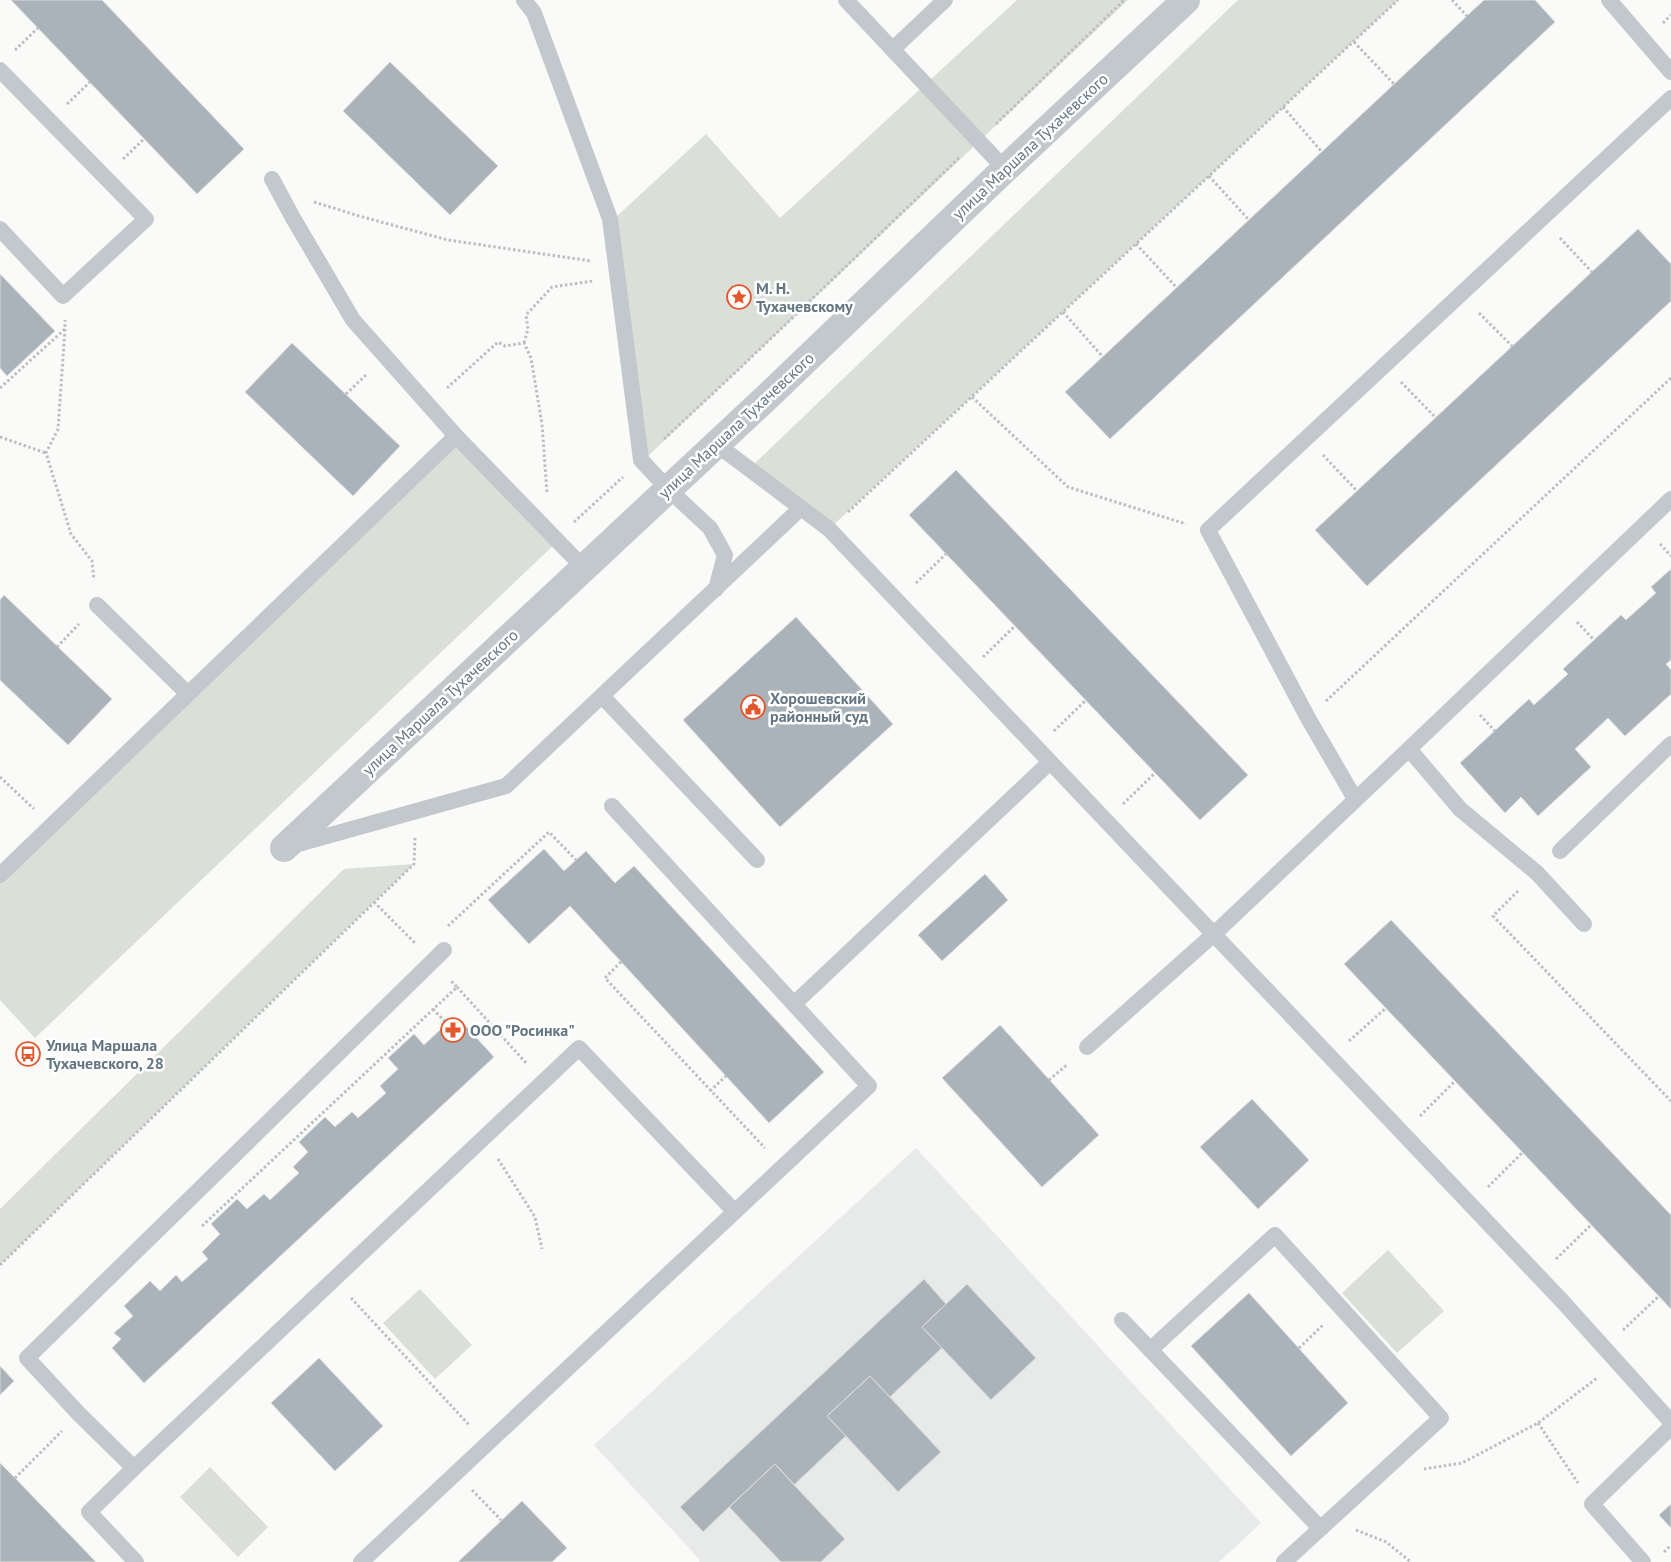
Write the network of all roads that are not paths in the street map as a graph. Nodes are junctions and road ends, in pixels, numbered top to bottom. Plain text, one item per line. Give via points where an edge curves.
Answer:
1 (524, 0) edge
2 (846, 0) edge
3 (945, 0) edge
4 (1186, 0) edge
5 (1609, 0) edge
6 (893, 49) junction
7 (0, 70) edge
8 (1671, 72) edge
9 (1671, 98) edge
10 (1005, 168) junction
11 (275, 184) road end
12 (0, 229) edge
13 (456, 436) junction
14 (716, 444) junction
15 (668, 489) junction
16 (1671, 499) edge
17 (801, 508) junction
18 (583, 568) junction
19 (716, 589) junction
20 (97, 605) road end
21 (188, 694) junction
22 (602, 696) junction
23 (1671, 744) edge
24 (1409, 749) junction
25 (1050, 762) junction
26 (1355, 799) junction
27 (612, 806) dead end
28 (284, 848) joint
29 (1560, 851) dead end
30 (757, 860) dead end
31 (0, 875) edge
32 (1584, 924) dead end
33 (1214, 934) junction
34 (444, 950) dead end
35 (794, 1004) junction
36 (1088, 1048) dead end
37 (735, 1212) junction
38 (1122, 1320) dead end
39 (1150, 1350) junction
40 (1671, 1422) edge
41 (1671, 1427) edge
42 (134, 1468) junction
43 (1325, 1524) junction
44 (136, 1562) edge
45 (361, 1562) edge
46 (1284, 1562) edge
47 (1643, 1562) edge

1 - 15 lane via 534,13 610,219 641,460
2 - 6 lane
3 - 6 lane
4 - 10 street, улица Маршала Тухачевского
5 - 8 lane
6 - 10 lane
7 - 12 lane via 146,219 63,296
9 - 26 lane via 1208,530
10 - 14 street, улица Маршала Тухачевского
11 - 13 lane via 353,320
13 - 18 lane
13 - 21 lane
14 - 15 street, улица Маршала Тухачевского
14 - 17 lane
15 - 18 street, улица Маршала Тухачевского
15 - 19 lane via 710,528 725,555
16 - 24 lane
17 - 19 lane
17 - 25 lane via 829,529
18 - 28 street, улица Маршала Тухачевского
19 - 22 lane
20 - 21 lane
21 - 31 lane
22 - 28 lane via 506,786
22 - 30 lane
23 - 29 lane
24 - 26 lane
24 - 32 lane via 1460,809 1537,873
25 - 33 lane
25 - 35 lane
26 - 33 lane
27 - 35 lane
33 - 36 lane
33 - 40 lane via 1538,1276
34 - 42 lane via 27,1358
35 - 37 lane via 869,1086
37 - 42 lane via 578,1048
37 - 45 lane
38 - 39 lane
39 - 43 lane
39 - 43 lane via 1275,1235 1441,1418
41 - 47 lane via 1592,1504
42 - 44 lane via 89,1512
43 - 46 lane

